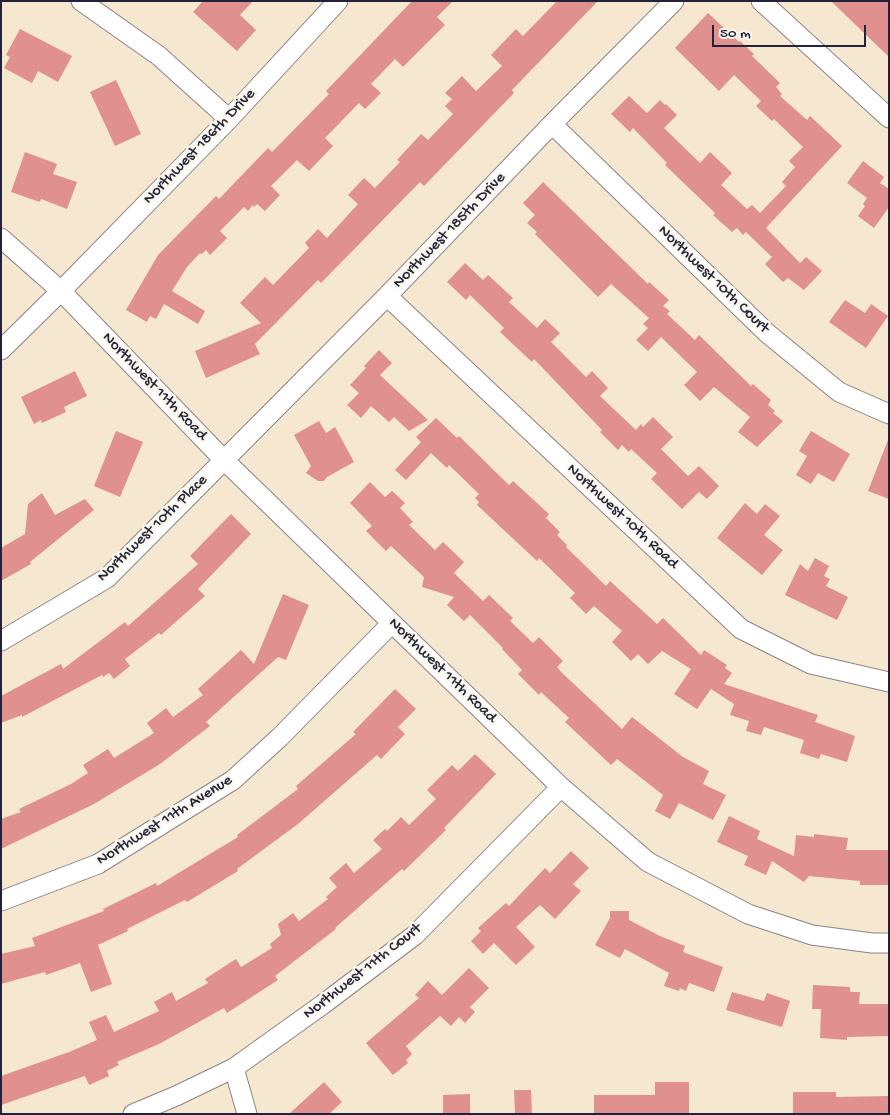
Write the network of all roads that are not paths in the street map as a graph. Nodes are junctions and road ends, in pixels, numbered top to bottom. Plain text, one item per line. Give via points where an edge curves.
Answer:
1 (81, 1) edge
2 (338, 1) edge
3 (674, 1) edge
4 (761, 1) edge
5 (889, 118) edge
6 (228, 119) junction
7 (552, 124) junction
8 (1, 238) edge
9 (61, 291) junction
10 (388, 296) junction
11 (1, 350) edge
12 (889, 414) edge
13 (224, 460) junction
14 (392, 623) junction
15 (1, 641) edge
16 (889, 682) edge
17 (561, 787) junction
18 (1, 901) edge
19 (889, 943) edge
20 (234, 1068) junction
21 (134, 1114) edge
22 (247, 1114) edge

1 - 6 street via 159,56
2 - 6 street, Northwest 186th Drive
3 - 7 street, Northwest 185th Drive
4 - 5 street
6 - 9 street, Northwest 186th Drive
7 - 10 street, Northwest 185th Drive
7 - 12 street, Northwest 10th Court via 767,333 840,392
8 - 9 street, Northwest 11th Road
9 - 11 street
9 - 13 street, Northwest 11th Road
10 - 13 street, Northwest 185th Drive
10 - 16 street, Northwest 10th Road via 741,629 811,664
13 - 14 street, Northwest 11th Road
13 - 15 street, Northwest 10th Place via 107,578
14 - 17 street, Northwest 11th Road
14 - 18 street, Northwest 11th Avenue via 233,780 98,864
17 - 19 street, Northwest 11th Road via 648,862 748,914 812,934
17 - 20 street, Northwest 11th Court via 414,935
20 - 21 street, Northwest 11th Court
20 - 22 street

